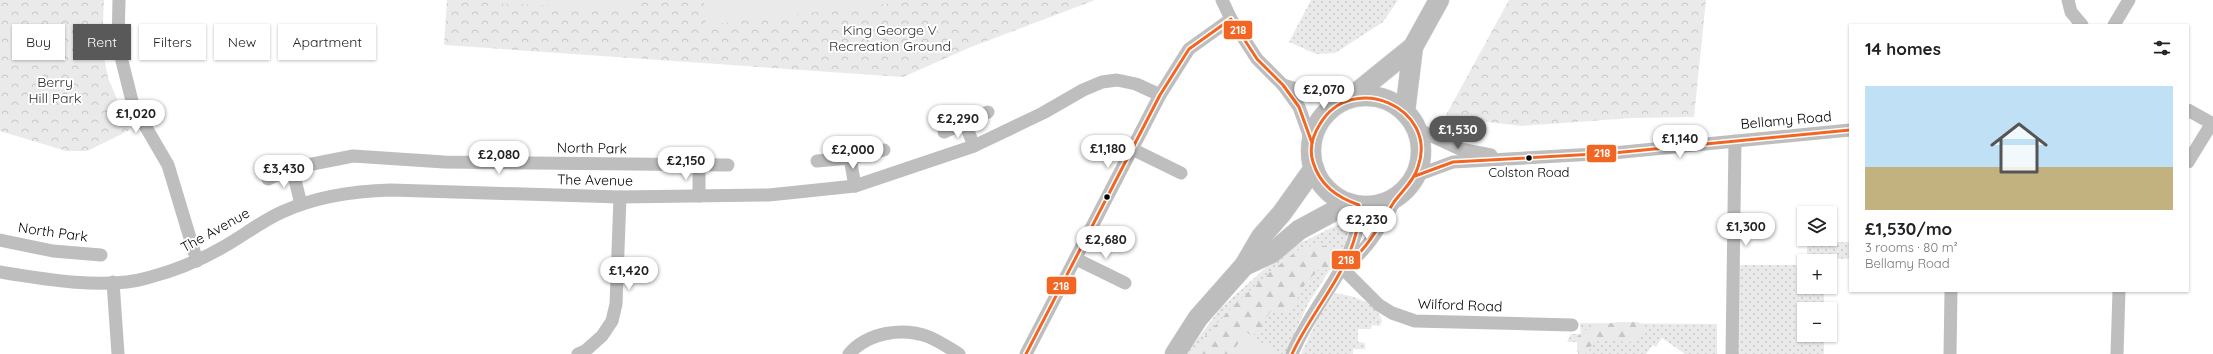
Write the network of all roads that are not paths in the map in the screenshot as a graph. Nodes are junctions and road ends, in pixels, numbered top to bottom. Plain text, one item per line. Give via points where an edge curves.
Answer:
1 (119, 0) edge
2 (1222, 0) edge
3 (1439, 0) edge
4 (2129, 0) edge
5 (2070, 6) edge
6 (1231, 19) junction
7 (2069, 24) edge
8 (2081, 24) edge
9 (2115, 24) edge
10 (1413, 47) junction
11 (1283, 85) junction
12 (1160, 95) junction
13 (1346, 100) junction
14 (2189, 111) edge
15 (988, 112) dead end
16 (1405, 112) junction
17 (965, 123) junction
18 (2212, 123) edge
19 (1417, 129) junction
20 (1849, 130) edge
21 (944, 132) dead end
22 (1736, 140) junction
23 (1312, 143) junction
24 (974, 146) junction
25 (884, 150) dead end
26 (1132, 150) junction
27 (850, 158) junction
28 (1509, 159) junction
29 (2189, 160) edge
30 (817, 161) dead end
31 (699, 165) junction
32 (728, 165) dead end
33 (292, 168) junction
34 (1314, 168) junction
35 (1181, 173) dead end
36 (1415, 176) junction
37 (268, 179) dead end
38 (855, 186) junction
39 (699, 196) junction
40 (620, 197) junction
41 (1397, 197) junction
42 (301, 204) junction
43 (1354, 204) junction
44 (0, 240) edge
45 (102, 254) dead end
46 (1076, 259) junction
47 (197, 261) junction
48 (1244, 266) junction
49 (1342, 268) junction
50 (0, 272) edge
51 (113, 282) junction
52 (1125, 283) dead end
53 (1951, 292) edge
54 (2119, 292) edge
55 (1572, 325) dead end
56 (118, 354) edge
57 (578, 354) edge
58 (849, 354) edge
59 (958, 354) edge
60 (1026, 354) edge
61 (1175, 354) edge
62 (1292, 354) edge
63 (1732, 354) edge
64 (1950, 354) edge
65 (2117, 354) edge

1 - 47 street via 118,45 133,105 168,165
2 - 6 street
3 - 10 main road
4 - 9 street
5 - 7 street
5 - 8 street
6 - 11 street via 1257,59
6 - 12 street via 1189,49
10 - 13 main road
10 - 16 main road
11 - 13 street
11 - 23 street via 1299,107
12 - 24 street, The Avenue via 1136,84 1117,80 1102,82
12 - 26 street
13 - 16 main road via 1365,96 1379,98 1393,103
13 - 23 main road via 1327,112 1319,122
14 - 18 street
15 - 17 street
16 - 19 main road
17 - 21 street
17 - 24 street
18 - 29 street
19 - 28 street, Bellamy Road via 1460,149
19 - 36 main road via 1421,145 1420,161
20 - 22 street, Bellamy Road
22 - 28 street, Bellamy Road via 1613,153
22 - 63 street
23 - 34 main road
24 - 38 street, The Avenue
25 - 27 street
26 - 35 street
26 - 46 street
27 - 30 street
27 - 38 street
28 - 36 street, Bellamy Road via 1453,162
31 - 32 street, North Park
31 - 33 street, North Park via 444,162 353,156
31 - 39 street
33 - 37 street, North Park
33 - 42 street
34 - 43 main road via 1322,183 1334,195
34 - 48 main road via 1262,237
36 - 41 main road
38 - 39 street, The Avenue via 769,195
39 - 40 street, The Avenue
40 - 42 street, The Avenue via 391,190 358,191
40 - 57 street via 616,304 612,321 602,336
41 - 43 main road via 1376,205
41 - 49 street via 1385,219 1356,259
42 - 47 street, The Avenue via 281,212
43 - 48 main road via 1299,230 1272,253
43 - 49 street via 1357,232
44 - 45 street, North Park via 53,251
46 - 52 street
46 - 60 street
47 - 51 street, The Avenue via 146,279
48 - 61 main road via 1198,318
49 - 55 street, Wilford Road via 1378,305 1415,321
49 - 62 street via 1306,324
50 - 51 street, The Avenue via 44,280
51 - 56 street
53 - 64 street
54 - 65 street
58 - 59 street via 870,338 888,332 910,331 930,337

